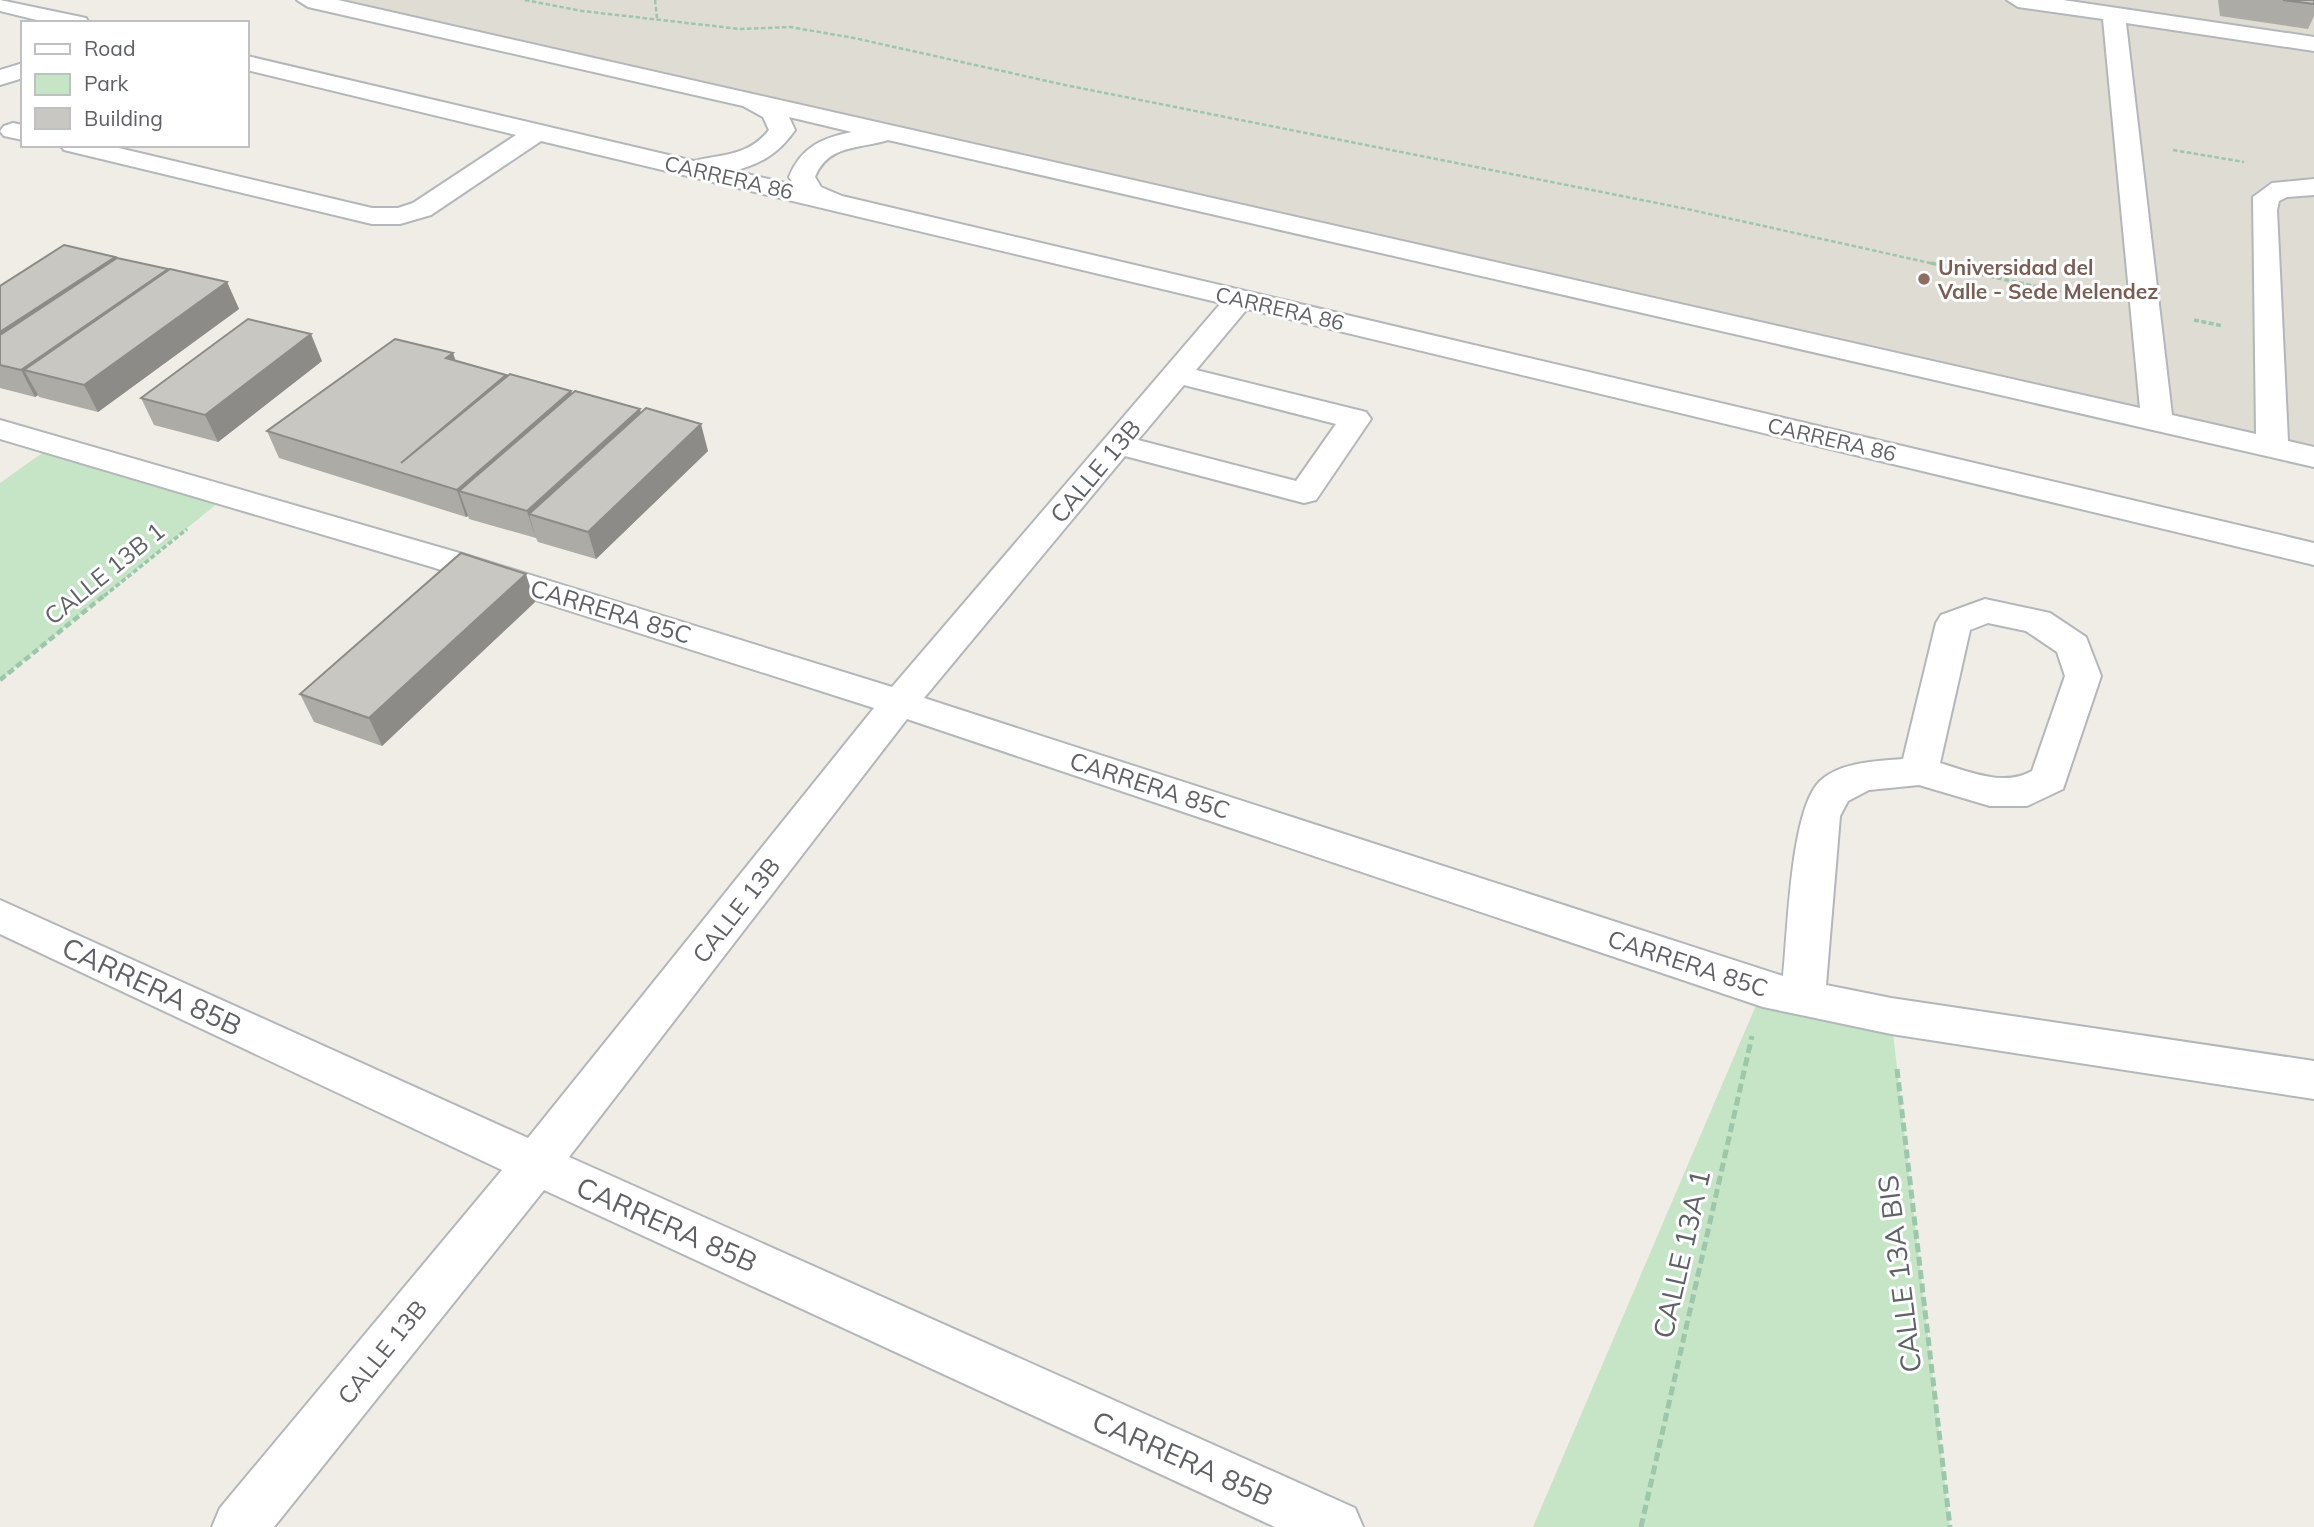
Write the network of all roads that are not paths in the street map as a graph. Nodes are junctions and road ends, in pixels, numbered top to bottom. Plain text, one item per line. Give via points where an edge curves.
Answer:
1 (308, 0) edge
2 (2018, 0) edge
3 (0, 4) edge
4 (2114, 16) junction
5 (70, 21) edge
6 (2314, 44) edge
7 (248, 63) edge
8 (21, 71) edge
9 (0, 78) edge
10 (751, 101) junction
11 (537, 132) junction
12 (909, 137) junction
13 (81, 147) edge
14 (683, 166) junction
15 (2314, 187) edge
16 (833, 202) junction
17 (1240, 299) junction
18 (1177, 374) junction
19 (2157, 421) junction
20 (0, 429) edge
21 (1118, 444) junction
22 (2272, 447) junction
23 (2314, 457) edge
24 (2314, 554) edge
25 (901, 701) junction
26 (1919, 771) junction
27 (0, 916) edge
28 (1783, 993) junction
29 (2314, 1080) edge
30 (536, 1164) junction
31 (239, 1527) edge
32 (1336, 1527) edge

1 - 10 street
2 - 4 street
3 - 5 street
4 - 6 street
4 - 19 street
7 - 11 street, CARRERA 86
8 - 9 street
10 - 12 street
10 - 14 street via 780,118 782,130 775,142 736,162
11 - 13 street via 422,209 400,216 372,216
11 - 14 street, CARRERA 86
12 - 16 street via 849,139 823,148 806,162 802,177 811,192
12 - 19 street
14 - 16 street, CARRERA 86
15 - 22 street via 2281,189 2266,197
16 - 17 street, CARRERA 86
17 - 18 street, CALLE 13B
17 - 24 street, CARRERA 86
18 - 21 street, CALLE 13B
18 - 21 street via 1355,419 1304,493
19 - 22 street
20 - 25 street, CARRERA 85C via 229,494
21 - 25 street, CALLE 13B
22 - 23 street
25 - 28 street, CARRERA 85C
25 - 30 street, CALLE 13B
26 - 26 street via 1954,624 1985,611 2037,621 2073,646 2083,676 2049,779 2027,792 1990,792
26 - 28 street via 1862,777 1834,790 1820,816
27 - 30 street, CARRERA 85B
28 - 29 street, CARRERA 85C via 1891,1016
30 - 31 street, CALLE 13B
30 - 32 street, CARRERA 85B

